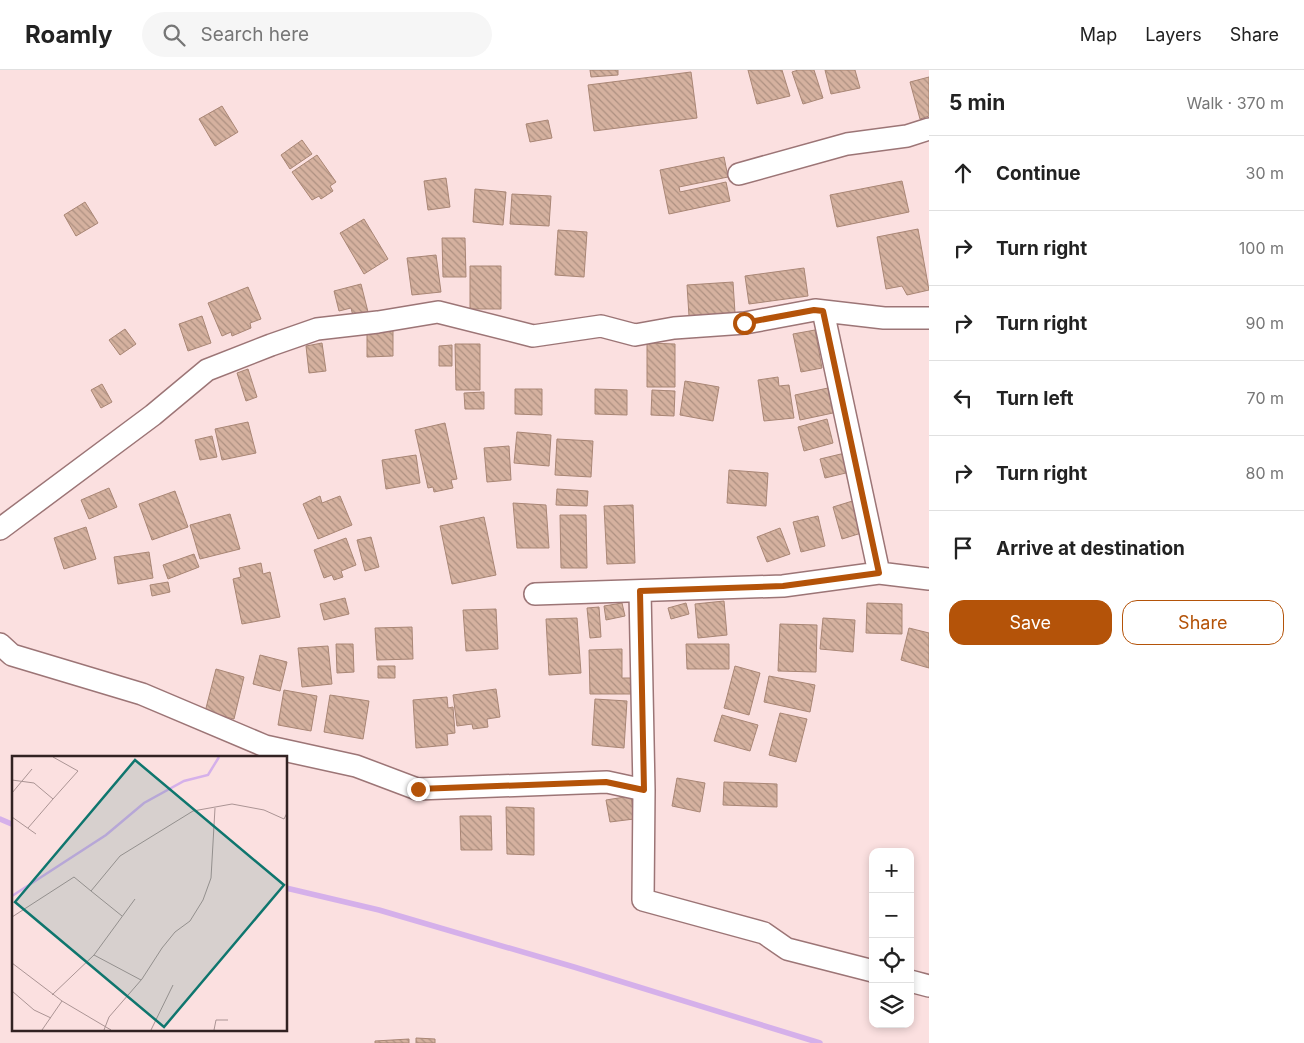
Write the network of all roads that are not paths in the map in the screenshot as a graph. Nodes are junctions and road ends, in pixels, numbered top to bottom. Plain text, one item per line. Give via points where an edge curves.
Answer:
1 (929, 129) edge
2 (739, 174) dead end
3 (823, 311) junction
4 (929, 318) edge
5 (0, 529) edge
6 (879, 573) junction
7 (929, 579) edge
8 (640, 591) junction
9 (535, 594) dead end
10 (0, 644) edge
11 (644, 790) junction
12 (869, 970) edge
13 (914, 982) edge
14 (929, 986) edge

1 - 2 street via 907,136 847,144
3 - 4 street via 884,318
3 - 5 street via 636,335 600,326 532,336 438,312 317,329 207,370 153,415
3 - 6 street
6 - 7 street
6 - 8 street via 783,586
8 - 9 street
8 - 11 street
10 - 11 street via 12,655 142,694 265,746 356,766 418,789 606,782
11 - 12 street via 643,900 764,933 787,949
13 - 14 street

